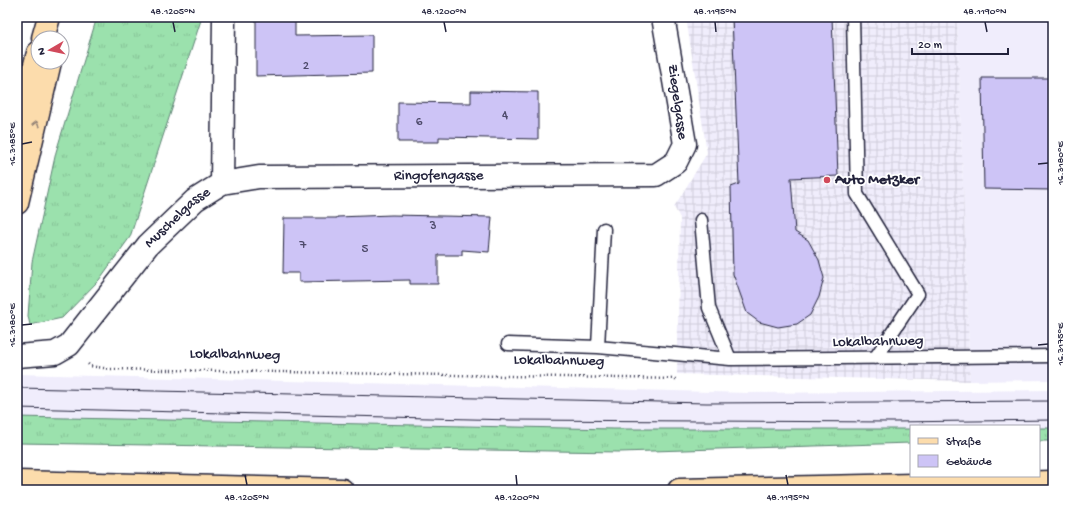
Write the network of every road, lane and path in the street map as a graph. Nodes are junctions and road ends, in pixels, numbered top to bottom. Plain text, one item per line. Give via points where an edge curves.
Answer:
1 (49, 17) edge
2 (62, 17) edge
3 (224, 17) edge
4 (663, 17) edge
5 (854, 17) edge
6 (45, 30) edge
7 (58, 30) edge
8 (34, 70) edge
9 (48, 70) edge
10 (17, 134) edge
11 (656, 175) joint
12 (222, 183) junction
13 (17, 203) edge
14 (701, 220) dead end
15 (604, 229) dead end
16 (508, 344) dead end
17 (69, 345) junction
18 (598, 347) junction
19 (17, 356) edge
20 (1053, 356) edge
21 (875, 358) junction
22 (730, 359) junction
23 (683, 378) dead end
24 (17, 482) edge
25 (1053, 482) edge
26 (857, 488) edge
27 (799, 489) edge
28 (342, 490) edge
29 (679, 490) edge

1 - 6 main road
2 - 7 main road
3 - 12 street, Muschelgasse
4 - 11 street, Ziegelgasse via 685,144 676,162
5 - 21 lane via 857,194 918,294
8 - 10 main road
13 -> 9 main road
11 - 12 street, Ringofengasse via 259,177
12 - 17 street, Muschelgasse via 195,200 148,246
14 - 22 lane via 709,308
15 - 18 lane
16 - 18 lane, Lokalbahnweg
17 - 19 street, Muschelgasse via 55,353
17 - 23 path, Lokalbahnweg via 90,366 110,369
18 - 22 lane, Lokalbahnweg
20 - 21 lane, Lokalbahnweg
21 - 22 lane, Lokalbahnweg
24 - 28 main road
25 - 26 main road
26 - 27 main road
27 - 29 main road

